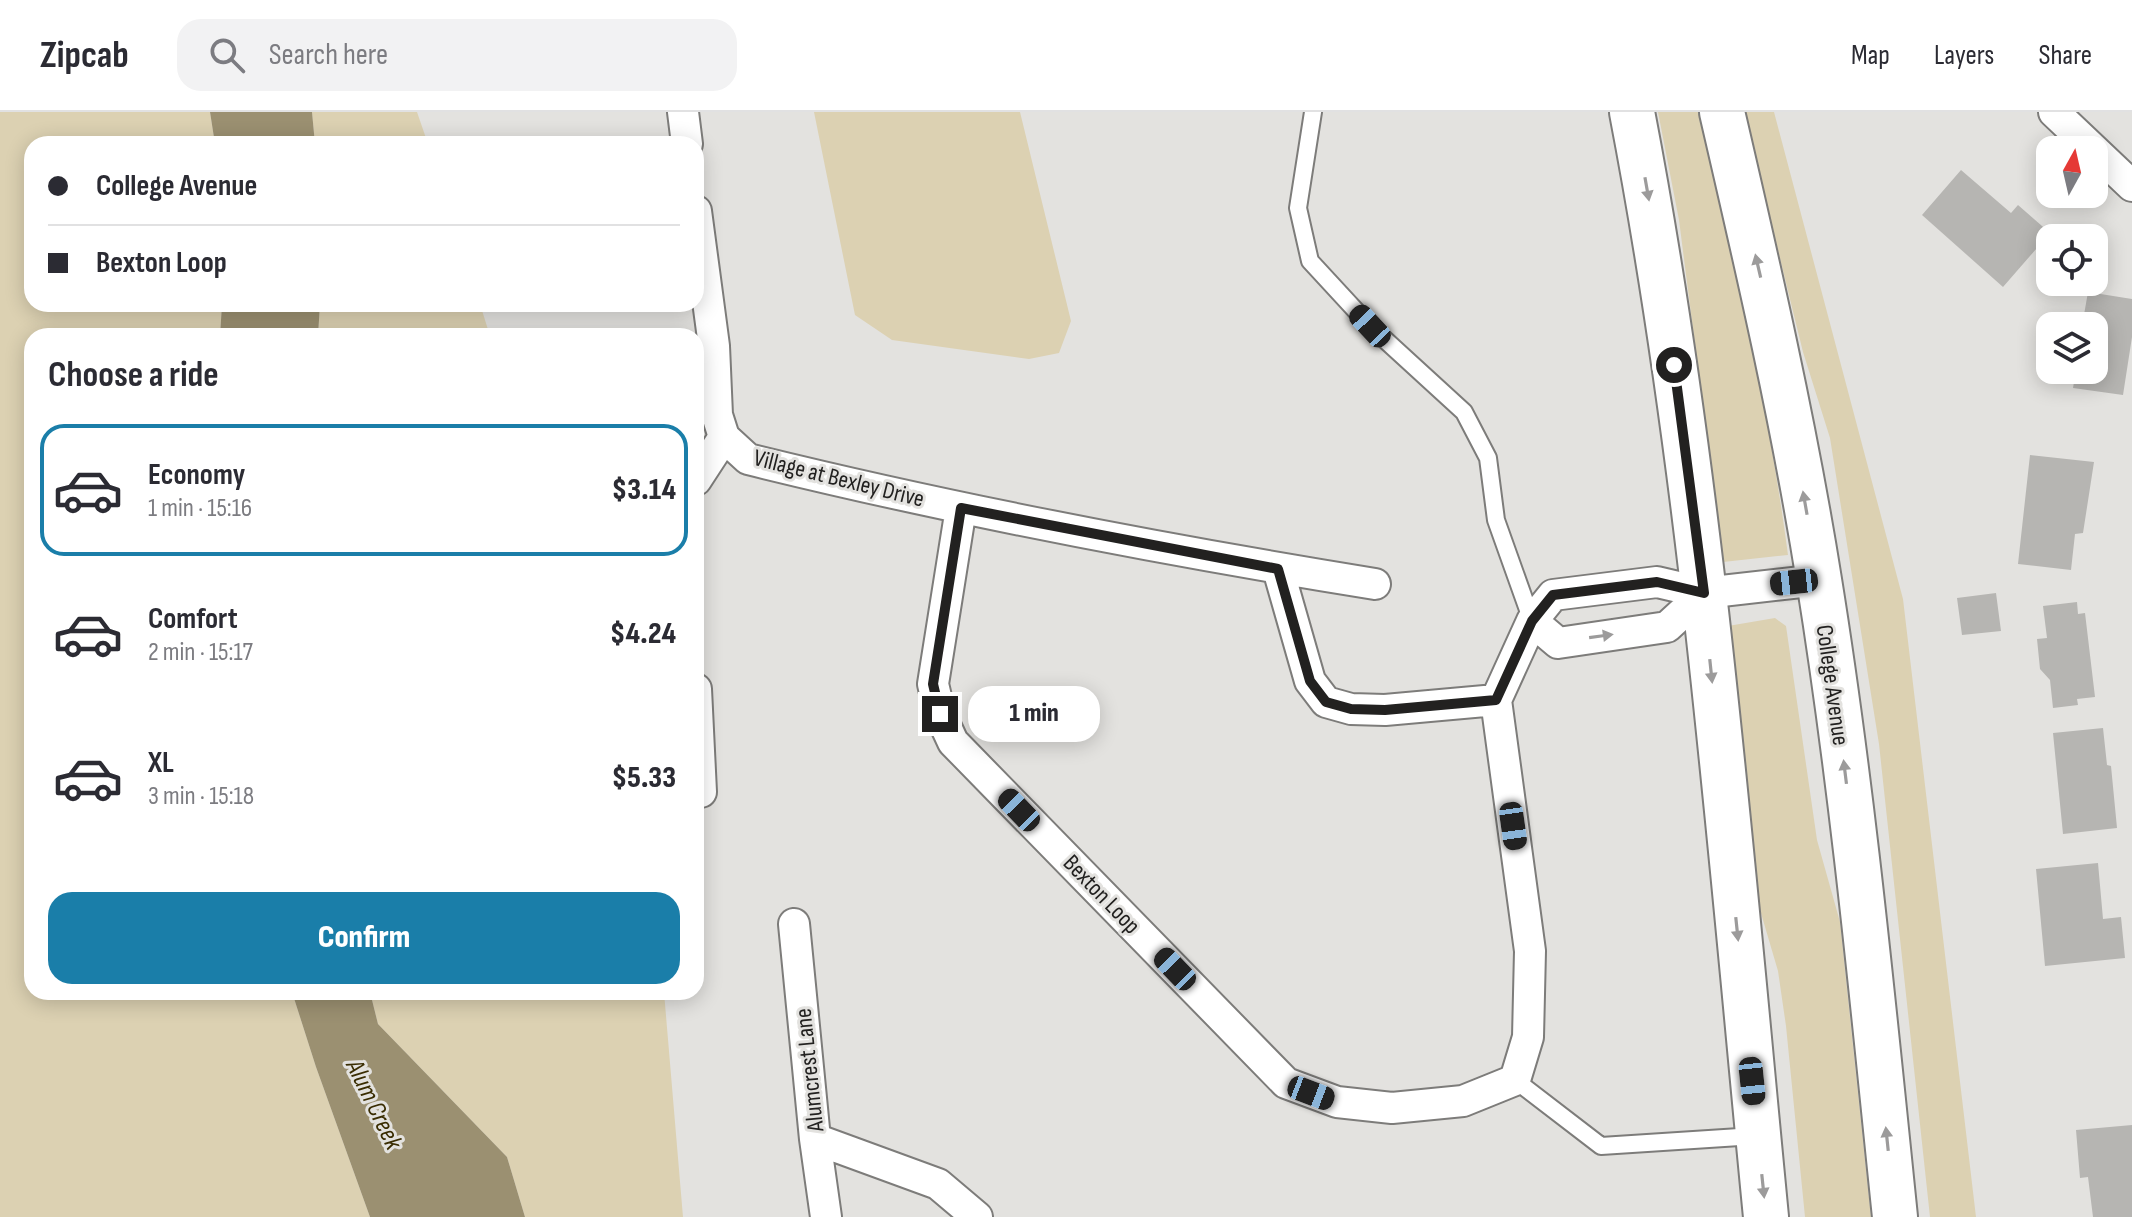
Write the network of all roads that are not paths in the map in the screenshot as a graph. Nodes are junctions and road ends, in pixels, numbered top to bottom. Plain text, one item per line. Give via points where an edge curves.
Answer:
1 (683, 112) edge
2 (1313, 112) edge
3 (1632, 112) edge
4 (1722, 112) edge
5 (2054, 112) edge
6 (686, 136) edge
7 (2132, 186) edge
8 (704, 289) edge
9 (724, 437) junction
10 (704, 468) edge
11 (961, 508) junction
12 (1278, 569) junction
13 (1819, 580) junction
14 (1375, 584) dead end
15 (1704, 593) junction
16 (1532, 621) junction
17 (1496, 700) junction
18 (794, 924) dead end
19 (1515, 1080) junction
20 (1758, 1136) junction
21 (815, 1139) junction
22 (826, 1217) edge
23 (977, 1217) edge
24 (1766, 1217) edge
25 (1895, 1217) edge

1 - 6 street
2 - 16 lane via 1298,208 1310,261 1370,326 1464,412 1488,458 1496,520
3 -> 15 main road via 1649,197
13 -> 4 main road, College Avenue via 1775,342
5 - 7 street
8 - 9 street, Village at Bexley Drive
9 - 10 street
9 - 11 street, Village at Bexley Drive via 748,459
11 - 12 street, Village at Bexley Drive
11 - 19 street, Bexton Loop via 933,684 953,742 1286,1083 1337,1102 1392,1108 1463,1101
12 - 14 street, Village at Bexley Drive
12 - 17 street via 1310,681 1326,702 1385,710
13 - 15 street
25 -> 13 main road, College Avenue
15 - 16 street via 1657,582 1553,595
16 -> 15 street via 1558,643 1667,627
15 -> 20 main road
16 - 17 street
17 - 19 street via 1530,951 1528,1037
18 - 21 street, Alumcrest Lane
19 - 20 lane via 1601,1146
20 -> 24 main road
21 - 22 street, Alumcrest Lane
21 - 23 street via 938,1184

